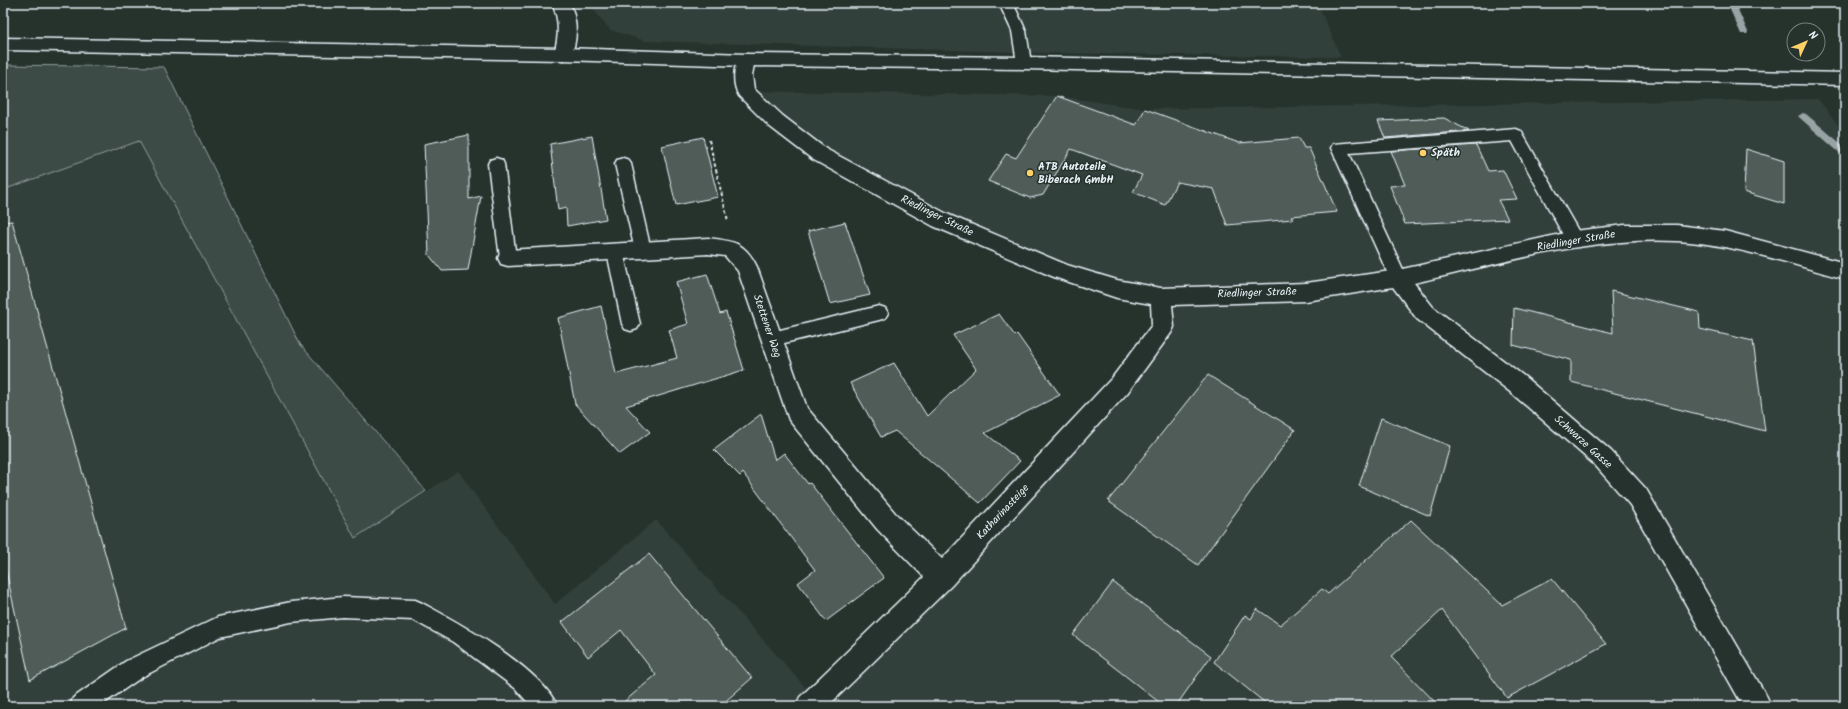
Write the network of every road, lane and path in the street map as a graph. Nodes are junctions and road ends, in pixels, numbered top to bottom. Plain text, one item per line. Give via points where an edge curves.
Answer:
1 (562, 3) edge
2 (1006, 3) edge
3 (3, 44) edge
4 (562, 54) junction
5 (746, 60) junction
6 (1024, 62) junction
7 (1845, 79) edge
8 (709, 140) dead end
9 (496, 164) dead end
10 (623, 164) dead end
11 (1574, 239) junction
12 (731, 249) junction
13 (643, 250) junction
14 (615, 252) junction
15 (508, 258) joint
16 (1845, 271) edge
17 (1398, 278) junction
18 (1161, 297) junction
19 (879, 313) dead end
20 (631, 324) dead end
21 (772, 339) junction
22 (942, 577) junction
23 (81, 706) edge
24 (546, 706) edge
25 (809, 706) edge
26 (1758, 706) edge

1 - 4 street via 568,35
2 - 6 lane via 1019,31
3 - 4 street
4 - 5 street
5 - 6 street
5 - 18 street, Riedlinger Straße via 743,75 745,91 776,121 819,154 940,220 1039,262 1117,289
6 - 7 street
8 - 12 path via 730,227
9 - 15 lane
10 - 13 lane
11 - 16 street, Riedlinger Straße via 1625,233 1684,234 1740,242
11 - 17 street, Riedlinger Straße
11 - 17 lane via 1516,135 1339,148
12 - 13 street via 708,246
12 - 21 street, Stettener Weg via 747,267
13 - 14 street
14 - 15 street
14 - 20 lane
17 - 18 street, Riedlinger Straße via 1306,292
17 - 26 street, Schwarze Gasse via 1425,314 1517,384 1598,453 1638,497
18 - 22 street, Katharinasteige via 1163,327 1120,385
19 - 21 lane
21 - 22 street, Stettener Weg via 797,413 886,521
22 - 25 street, Katharinasteige
23 - 24 lane via 134,669 218,627 291,612 343,607 415,610 460,635 523,680

